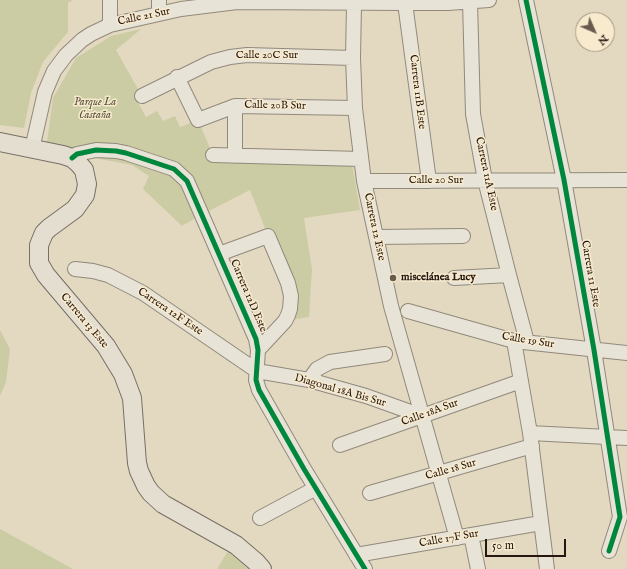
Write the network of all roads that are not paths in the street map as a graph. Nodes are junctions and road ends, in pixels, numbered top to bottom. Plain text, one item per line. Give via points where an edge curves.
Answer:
1 (110, 0) edge
2 (489, 0) edge
3 (526, 0) edge
4 (256, 1) edge
5 (302, 1) edge
6 (470, 2) junction
7 (206, 3) edge
8 (406, 3) junction
9 (354, 4) junction
10 (159, 7) edge
11 (110, 25) junction
12 (353, 58) junction
13 (177, 78) junction
14 (142, 96) dead end
15 (234, 106) junction
16 (355, 108) junction
17 (0, 142) edge
18 (32, 149) junction
19 (213, 155) dead end
20 (235, 156) junction
21 (72, 158) junction
22 (361, 159) junction
23 (485, 180) junction
24 (564, 180) junction
25 (627, 180) edge
26 (364, 181) junction
27 (429, 181) junction
28 (463, 236) dead end
29 (376, 237) junction
30 (219, 254) junction
31 (75, 269) dead end
32 (509, 275) junction
33 (454, 278) dead end
34 (408, 311) dead end
35 (521, 342) junction
36 (258, 350) junction
37 (594, 350) junction
38 (627, 353) edge
39 (385, 354) dead end
40 (257, 371) junction
41 (309, 380) junction
42 (521, 381) junction
43 (422, 416) junction
44 (607, 436) junction
45 (627, 438) edge
46 (531, 440) junction
47 (340, 445) dead end
48 (438, 473) junction
49 (316, 488) junction
50 (370, 493) dead end
51 (260, 518) dead end
52 (541, 523) junction
53 (471, 535) junction
54 (457, 538) junction
55 (609, 551) dead end
56 (356, 555) junction
57 (262, 569) edge
58 (365, 569) edge
59 (478, 569) edge
60 (547, 569) edge

1 - 11 street
2 - 6 street, Calle 21 Sur
3 - 24 street, Carrera 11 Este
4 - 5 street, Calle 21 Sur
4 - 7 street, Calle 21 Sur
5 - 9 street, Calle 21 Sur
6 - 8 street, Calle 21 Sur
6 - 23 street, Carrera 11A Este via 473,114
7 - 10 street, Calle 21 Sur
8 - 9 street, Calle 21 Sur
8 - 27 street, Carrera 11B Este
9 - 12 street, Carrera 12 Este
10 - 11 street, Calle 21 Sur
11 - 18 street, Calle 21 Sur via 82,40 54,71 45,92
12 - 13 street, Calle 20C Sur via 238,55 211,62
12 - 16 street, Carrera 12 Este
13 - 14 street, Calle 20C Sur
13 - 15 street, Calle 20B Sur via 198,120
15 - 16 street, Calle 20B Sur
15 - 20 street
16 - 22 street, Carrera 12 Este
17 - 18 main road
18 - 21 main road
19 - 20 street
20 - 22 street
21 - 30 street, Carrera 12D Este via 87,152 126,152 174,169 184,176 190,186
21 - 57 main road, Carrera 13 Este via 85,173 87,190 78,205 44,233 39,245 39,263 46,275 106,346 123,374 132,398 137,463 146,486 156,499 246,552
22 - 26 street, Carrera 12 Este
23 - 24 street, Calle 20 Sur
23 - 27 street, Calle 20 Sur
23 - 32 street, Carrera 11A Este
24 - 25 street, Calle 20 Sur
24 - 37 street, Carrera 11 Este
26 - 27 street, Calle 20 Sur
26 - 29 street, Carrera 12 Este
28 - 29 street
29 - 43 street, Carrera 12 Este via 391,306
30 - 36 street, Carrera 12D Este via 256,339
30 - 36 street via 268,236 288,283 291,302 285,321
31 - 40 street, Carrera 12F Este via 108,275 132,286
32 - 33 street
32 - 35 street, Carrera 11A Este
34 - 35 street, Calle 19 Sur
35 - 37 street, Calle 19 Sur
35 - 42 street, Carrera 11A Este
36 - 40 street, Carrera 12D Este
37 - 38 street, Calle 19 Sur
37 - 44 street, Carrera 11 Este
39 - 41 street via 330,362 313,372
40 - 41 street, Diagonal 18A Bis Sur
40 - 49 street, Carrera 12D Este via 259,390
41 - 43 street, Diagonal 18A Bis Sur via 366,396
42 - 43 street, Calle 18A Sur
42 - 46 street, Carrera 11A Este
43 - 47 street, Calle 18A Sur
43 - 48 street, Carrera 12 Este
44 - 45 street, Calle 18 Sur
44 - 46 street, Calle 18 Sur
44 - 55 street, Carrera 11 Este via 620,517
46 - 48 street, Calle 18 Sur
46 - 52 street, Carrera 11A Este
48 - 50 street, Calle 18 Sur
48 - 54 street, Carrera 12 Este
49 - 51 street
49 - 56 street, Carrera 12D Este
52 - 53 street, Calle 17F Sur
52 - 60 street, Carrera 11A Este
53 - 54 street, Calle 17F Sur
53 - 59 street
54 - 56 street, Calle 17F Sur
56 - 58 street, Carrera 12D Este

